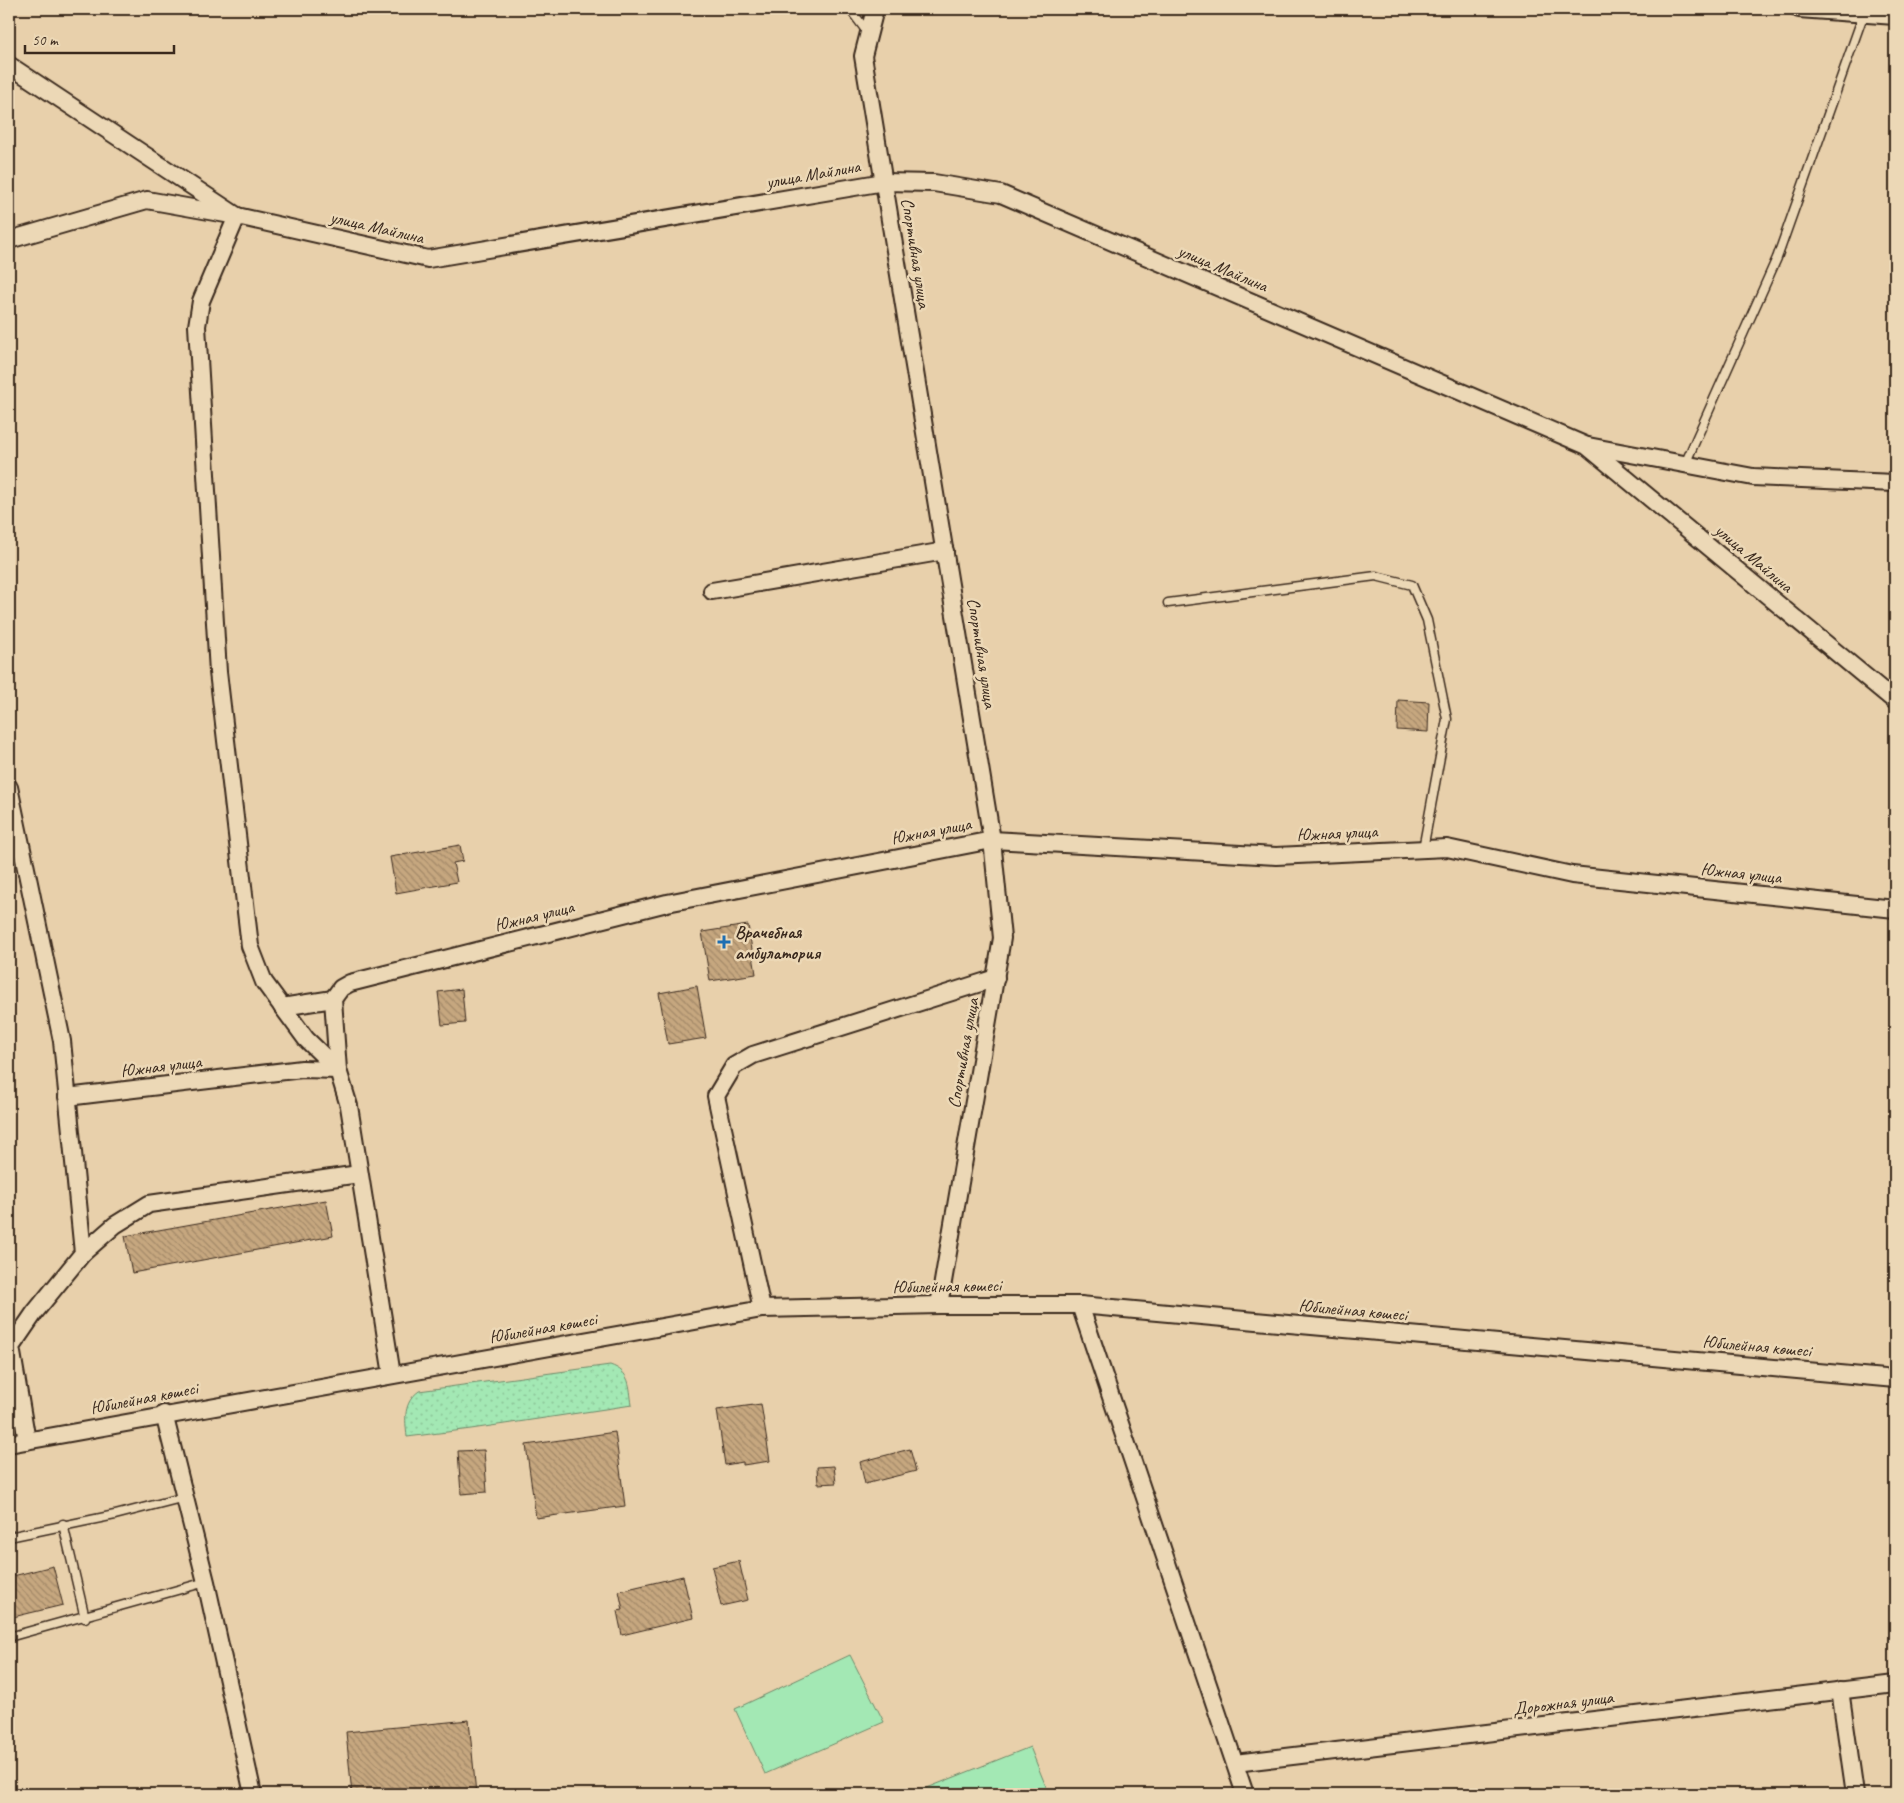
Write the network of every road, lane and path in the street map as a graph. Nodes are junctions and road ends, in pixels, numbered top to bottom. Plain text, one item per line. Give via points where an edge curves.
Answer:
1 (850, 9) edge
2 (875, 9) edge
3 (1799, 9) edge
4 (1864, 13) junction
5 (1895, 16) edge
6 (868, 33) junction
7 (9, 65) edge
8 (884, 182) junction
9 (237, 216) junction
10 (9, 240) edge
11 (1587, 446) junction
12 (1685, 464) junction
13 (1895, 483) edge
14 (945, 551) junction
15 (712, 591) dead end
16 (1168, 603) dead end
17 (1895, 701) edge
18 (9, 787) edge
19 (992, 840) junction
20 (1423, 849) junction
21 (1895, 909) edge
22 (996, 978) junction
23 (334, 999) junction
24 (282, 1007) junction
25 (338, 1070) junction
26 (67, 1097) junction
27 (359, 1174) junction
28 (83, 1253) junction
29 (939, 1305) junction
30 (1080, 1305) junction
31 (762, 1309) junction
32 (392, 1375) junction
33 (1895, 1379) edge
34 (164, 1414) junction
35 (27, 1441) junction
36 (9, 1444) edge
37 (185, 1497) junction
38 (64, 1524) junction
39 (9, 1536) edge
40 (206, 1582) junction
41 (85, 1618) junction
42 (9, 1637) edge
43 (1895, 1684) edge
44 (1840, 1690) junction
45 (1235, 1763) junction
46 (253, 1794) edge
47 (1245, 1794) edge
48 (1855, 1794) edge

1 - 6 lane
2 - 6 street, Спортивная улица
3 - 4 street
4 - 5 street
4 - 12 lane via 1777,258
6 - 8 street, Спортивная улица via 863,56
7 - 9 street
8 - 9 street, улица Майлина via 428,259
8 - 11 street, улица Майлина via 934,183 1001,194
8 - 14 street, Спортивная улица
9 - 10 street, улица Майлина via 147,200
9 - 24 street via 201,301 198,336 218,672 250,946 264,982
11 - 12 street, улица Майлина
11 - 17 street, улица Майлина
12 - 13 street, улица Майлина via 1752,477
14 - 15 street
14 - 19 street, Спортивная улица
16 - 20 lane via 1376,576 1412,585 1427,620 1447,720
18 - 26 street via 62,1041
19 - 20 street, Южная улица via 1276,856
19 - 22 street, Спортивная улица via 1002,938
19 - 23 street, Южная улица via 667,903 350,984 340,988
20 - 21 street, Южная улица via 1447,848 1572,875
22 - 29 street, Спортивная улица
22 - 31 street via 753,1055 734,1066 716,1096
23 - 24 street
23 - 25 street
24 - 25 street via 306,1039
25 - 26 street, Южная улица via 302,1069
25 - 27 street via 349,1106
26 - 28 street
27 - 28 street via 149,1204 115,1225
27 - 32 street
28 - 35 street via 11,1347
29 - 30 street, Юбилейная көшесі
29 - 31 street, Юбилейная көшесі
30 - 33 street, Юбилейная көшесі
30 - 45 street
31 - 32 street, Юбилейная көшесі
32 - 34 street, Юбилейная көшесі
34 - 35 street, Юбилейная көшесі
34 - 37 street
35 - 36 street, Юбилейная көшесі
37 - 38 lane
37 - 40 street
38 - 39 lane
38 - 41 lane
40 - 41 lane
40 - 46 street
41 - 42 lane
43 - 44 street, Дорожная улица
44 - 45 street, Дорожная улица
44 - 48 street
45 - 47 street

